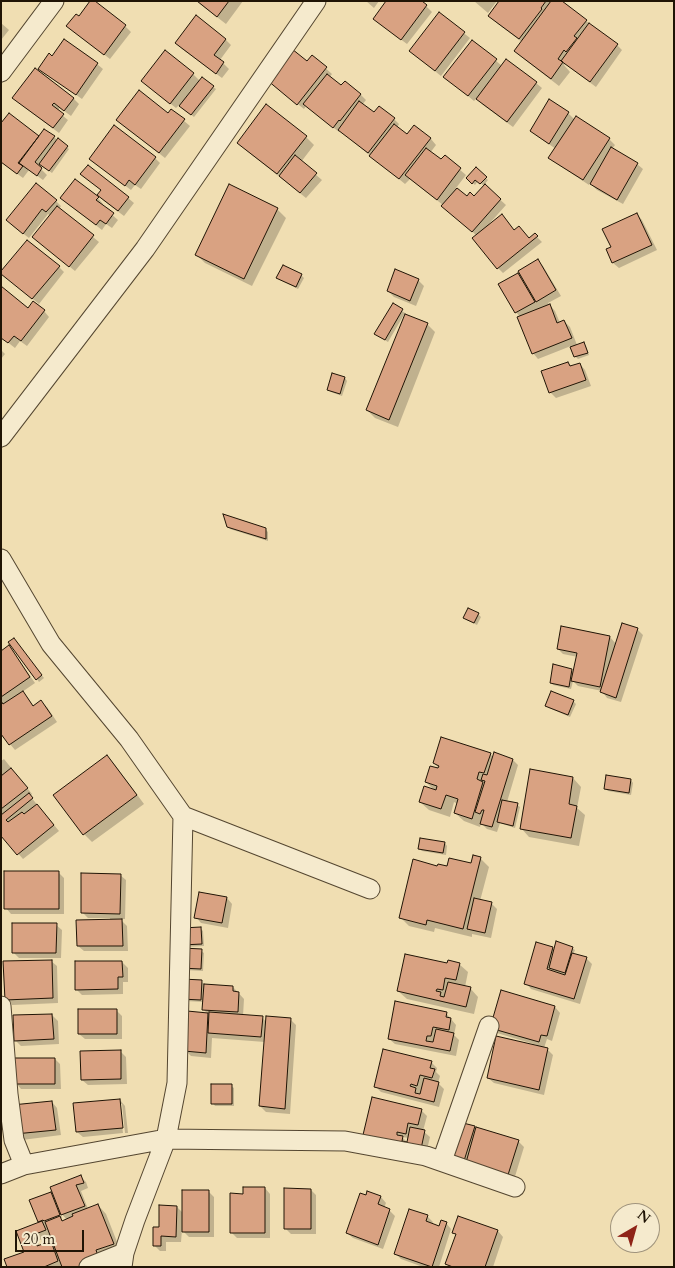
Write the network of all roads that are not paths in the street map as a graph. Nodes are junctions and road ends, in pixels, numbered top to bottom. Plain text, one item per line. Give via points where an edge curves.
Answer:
1 (54, 1) edge
2 (316, 1) edge
3 (1, 72) edge
4 (1, 437) edge
5 (1, 559) edge
6 (183, 816) junction
7 (370, 889) dead end
8 (1, 1006) edge
9 (489, 1026) dead end
10 (166, 1139) junction
11 (442, 1161) junction
12 (24, 1165) junction
13 (1, 1174) edge
14 (516, 1187) dead end
15 (123, 1260) edge
16 (89, 1267) edge

1 - 3 street
2 - 4 street via 145,249
5 - 6 street via 51,644 129,739
6 - 7 street
6 - 10 street via 177,1083
8 - 12 street via 14,1140
9 - 11 street
10 - 11 street via 345,1141
10 - 12 street
10 - 15 street
11 - 14 street
12 - 13 street
15 - 16 street

